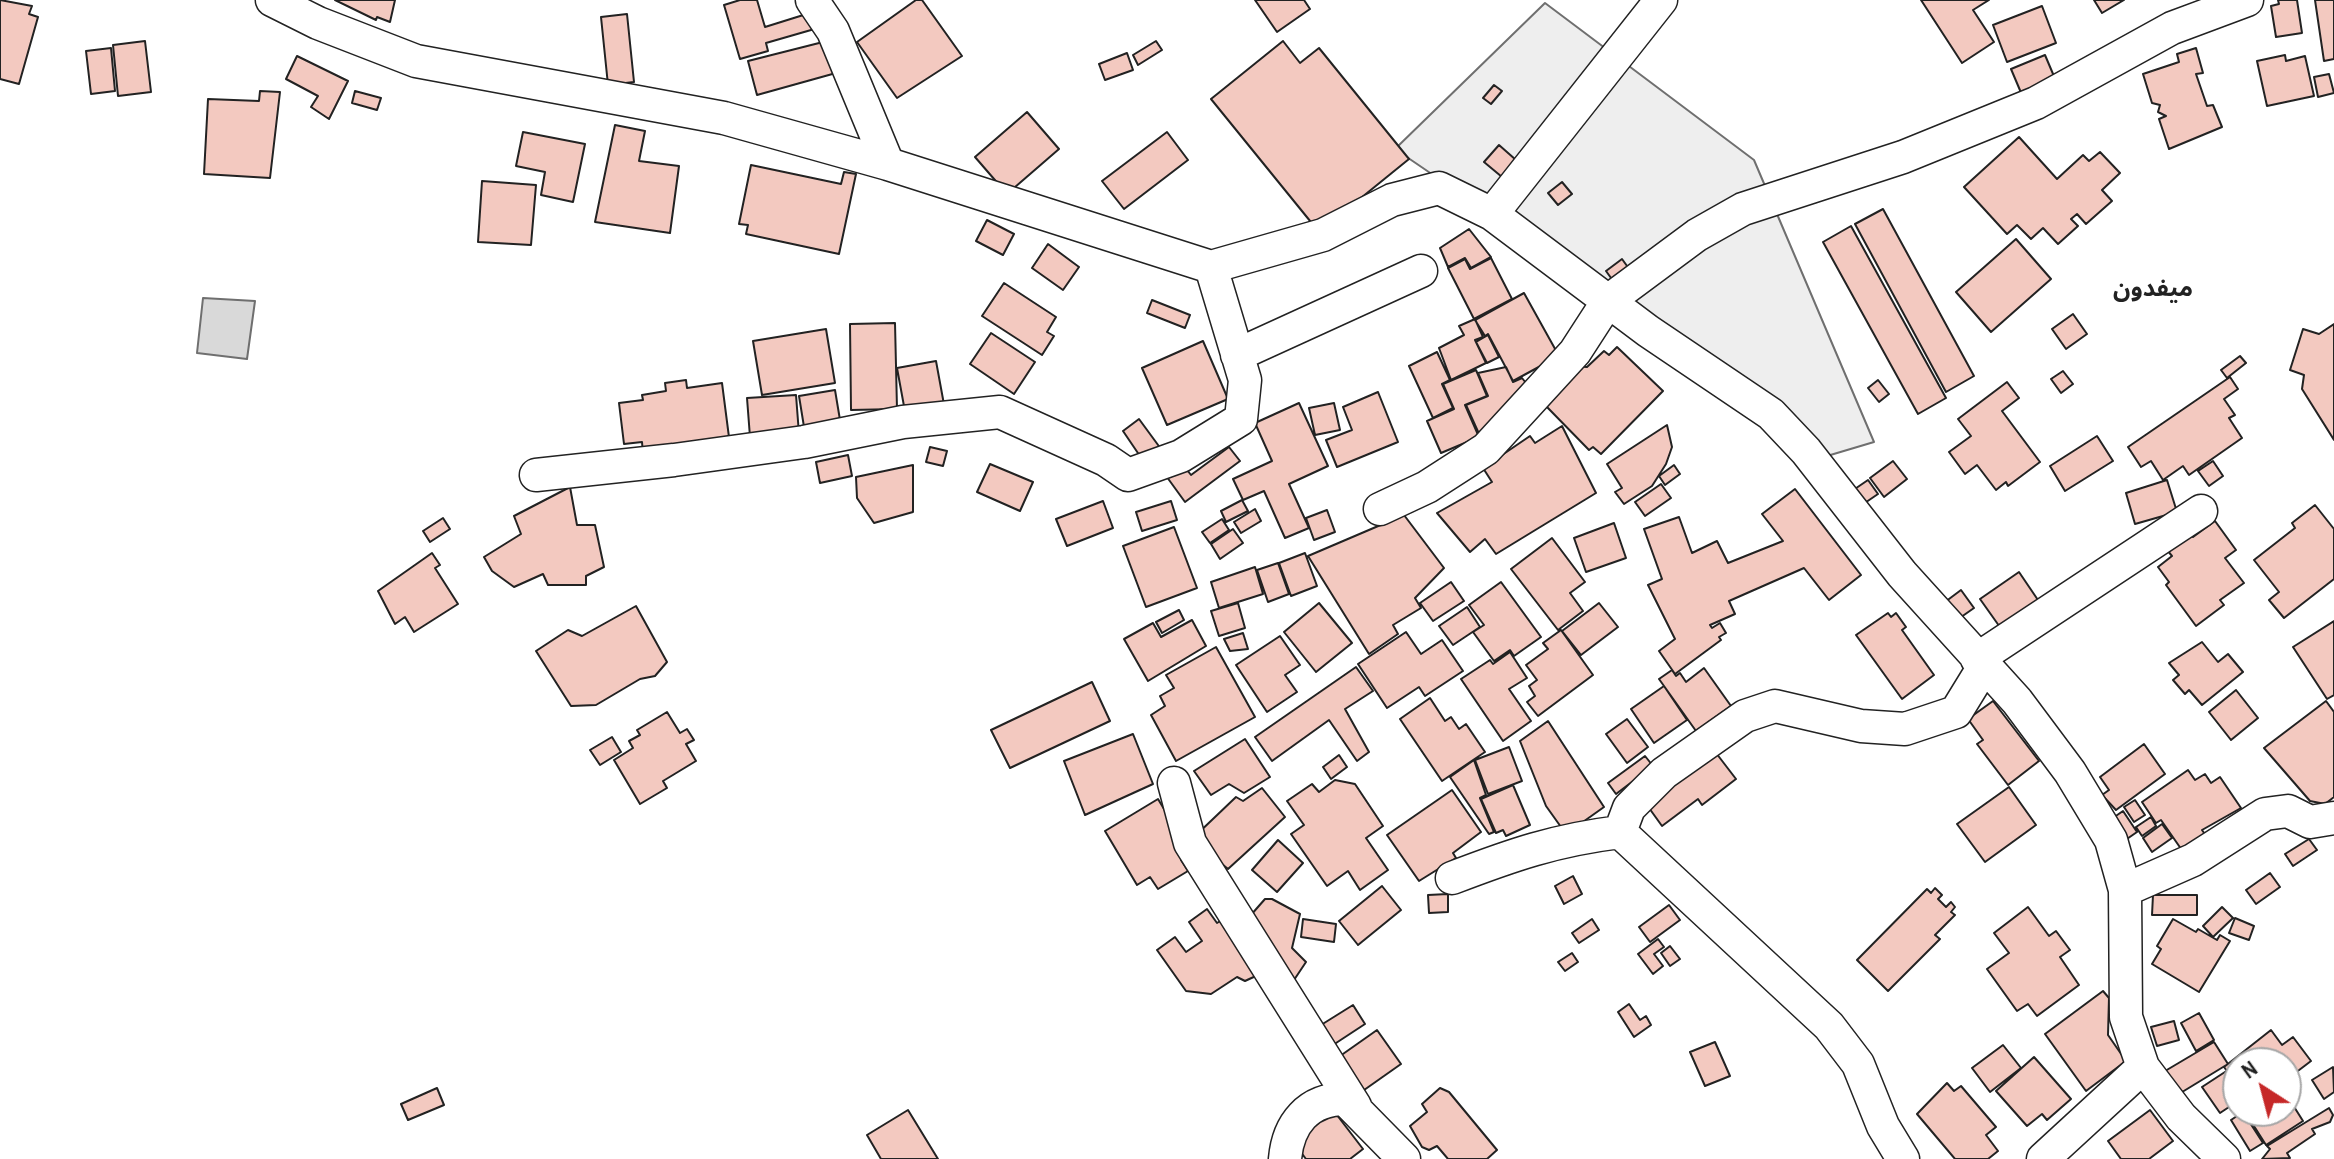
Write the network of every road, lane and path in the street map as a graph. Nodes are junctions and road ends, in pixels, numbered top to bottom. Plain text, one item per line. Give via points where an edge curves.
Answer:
1 (272, 0) edge
2 (812, 0) edge
3 (2247, 0) edge
4 (1654, 3) edge
5 (888, 164) junction
6 (1492, 214) junction
7 (1211, 267) junction
8 (1421, 271) dead end
9 (1608, 301) junction
10 (1237, 355) junction
11 (536, 475) dead end
12 (1380, 509) dead end
13 (2201, 511) dead end
14 (1980, 663) junction
15 (1174, 783) dead end
16 (2334, 818) edge
17 (1620, 832) junction
18 (1452, 878) dead end
19 (2125, 890) junction
20 (2143, 1067) junction
21 (1355, 1106) junction
22 (1285, 1159) edge
23 (1404, 1159) edge
24 (1903, 1159) edge
25 (2043, 1159) edge
26 (2224, 1159) edge

1 - 5 street via 416,61 724,118
2 - 5 street via 833,31
3 - 9 street via 2172,28 2036,103 1903,157 1743,209 1697,235
4 - 6 street
5 - 7 street
6 - 7 street via 1439,188 1392,200 1323,235
6 - 9 street
7 - 10 street
8 - 10 street
9 - 12 street via 1575,352 1486,449 1427,487
9 - 14 street via 1771,414
10 - 11 street via 1245,380 1241,419 1181,456 1128,475 1000,412
13 - 14 street
14 - 17 street via 1956,712 1905,729 1861,726 1775,706 1745,716 1664,773 1629,808
14 - 19 street via 2017,701 2070,772 2111,840
15 - 21 street via 1190,843
16 - 19 street via 2310,822 2288,811 2265,814 2193,860
17 - 18 street via 1522,850
17 - 24 street via 1829,1026 1858,1064
19 - 20 street via 2126,1017
20 - 25 street
20 - 26 street via 2181,1117
21 - 22 street via 1345,1099 1319,1101 1287,1138
21 - 23 street

